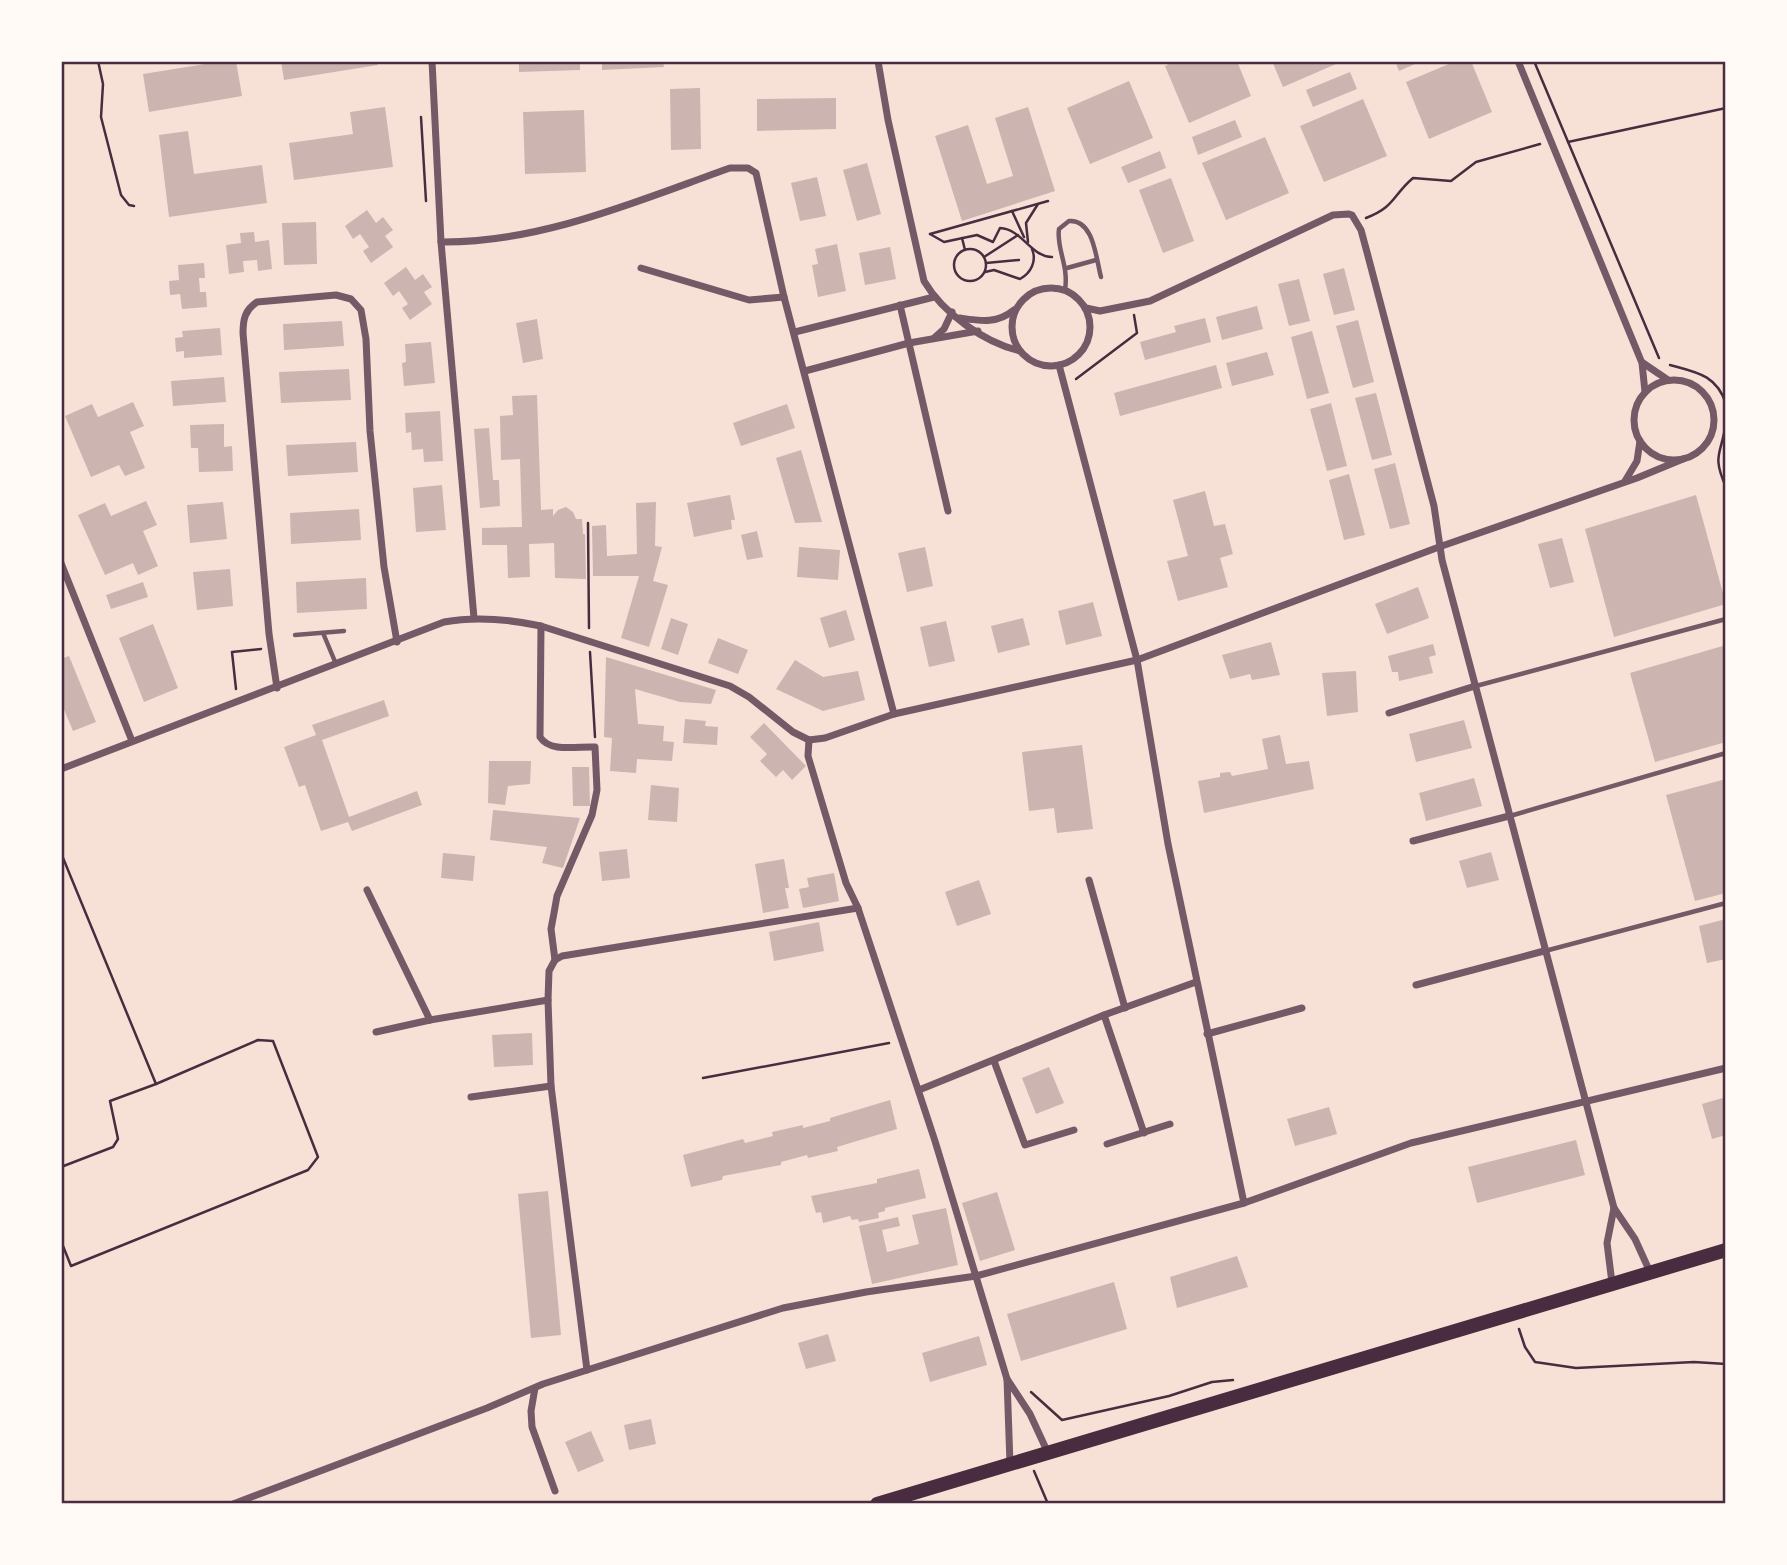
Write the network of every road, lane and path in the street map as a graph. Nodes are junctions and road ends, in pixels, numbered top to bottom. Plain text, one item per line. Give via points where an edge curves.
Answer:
1 (99, 61) edge
2 (432, 61) edge
3 (878, 61) edge
4 (1518, 61) edge
5 (1534, 61) edge
6 (1726, 108) edge
7 (1550, 140) junction
8 (1568, 142) junction
9 (1553, 148) junction
10 (1048, 201) dead end
11 (1038, 204) junction
12 (134, 206) dead end
13 (1012, 211) junction
14 (1356, 221) junction
15 (930, 234) junction
16 (1018, 235) junction
17 (962, 238) junction
18 (913, 239) junction
19 (441, 242) junction
20 (1029, 244) junction
21 (965, 250) junction
22 (984, 257) junction
23 (1064, 257) junction
24 (1019, 260) dead end
25 (1096, 260) junction
26 (986, 263) junction
27 (641, 268) dead end
28 (1067, 268) junction
29 (985, 272) junction
30 (1101, 277) dead end
31 (1065, 290) junction
32 (784, 297) junction
33 (934, 297) junction
34 (900, 305) junction
35 (1133, 306) junction
36 (1017, 308) junction
37 (1086, 308) junction
38 (956, 315) junction
39 (978, 331) junction
40 (795, 332) junction
41 (933, 338) junction
42 (909, 343) junction
43 (1020, 351) junction
44 (1660, 360) dead end
45 (1642, 363) junction
46 (1059, 365) junction
47 (1666, 365) dead end
48 (805, 371) junction
49 (1669, 380) junction
50 (1065, 387) junction
51 (1646, 392) junction
52 (1726, 404) edge
53 (1726, 422) edge
54 (1640, 441) junction
55 (1683, 459) junction
56 (1624, 481) junction
57 (1726, 487) edge
58 (948, 511) dead end
59 (588, 523) dead end
60 (1439, 547) junction
61 (61, 563) edge
62 (474, 618) junction
63 (1726, 619) edge
64 (541, 626) junction
65 (344, 631) dead end
66 (323, 633) junction
67 (295, 635) dead end
68 (589, 640) junction
69 (397, 642) junction
70 (271, 648) junction
71 (1137, 660) junction
72 (337, 665) junction
73 (1475, 686) junction
74 (277, 688) junction
75 (238, 702) junction
76 (1389, 713) dead end
77 (894, 714) junction
78 (809, 740) junction
79 (132, 741) junction
80 (595, 747) junction
81 (1726, 753) edge
82 (61, 769) edge
83 (1509, 816) junction
84 (1413, 841) dead end
85 (61, 853) edge
86 (1089, 880) dead end
87 (368, 890) dead end
88 (1726, 903) edge
89 (858, 908) junction
90 (1544, 951) junction
91 (555, 960) junction
92 (1196, 982) junction
93 (1416, 985) dead end
94 (548, 1000) junction
95 (1125, 1008) junction
96 (1302, 1008) dead end
97 (1104, 1015) junction
98 (430, 1020) junction
99 (376, 1032) dead end
100 (1208, 1034) junction
101 (902, 1039) junction
102 (994, 1060) junction
103 (1726, 1068) edge
104 (703, 1078) dead end
105 (156, 1083) junction
106 (551, 1086) junction
107 (919, 1090) junction
108 (471, 1097) dead end
109 (1585, 1102) junction
110 (1170, 1124) dead end
111 (1074, 1130) dead end
112 (1144, 1133) junction
113 (1107, 1144) dead end
114 (61, 1167) edge
115 (1244, 1203) junction
116 (1614, 1208) junction
117 (61, 1241) edge
118 (1726, 1250) edge
119 (1650, 1272) junction
120 (976, 1276) junction
121 (1612, 1283) junction
122 (1514, 1313) junction
123 (1726, 1364) edge
124 (587, 1370) junction
125 (1008, 1380) junction
126 (535, 1388) junction
127 (1242, 1395) junction
128 (1048, 1454) junction
129 (1028, 1459) junction
130 (1010, 1465) junction
131 (555, 1491) dead end
132 (233, 1504) edge
133 (877, 1504) edge
134 (1048, 1504) edge

1 - 12 path via 101,117 121,195
2 - 19 street
3 - 18 street
4 - 7 street
5 - 8 path
6 - 8 path
7 - 9 street
7 - 14 path via 1476,162 1451,181 1413,178 1388,208
8 - 9 path
8 - 44 path
9 - 45 street
10 - 11 path
11 - 13 path
11 - 20 path via 1026,223
13 - 15 path
13 - 20 path
14 - 35 street via 1349,214 1333,215
14 - 60 street via 1434,506
15 - 17 path via 944,242
15 - 18 path
16 - 17 path via 1002,228 993,242 976,235
16 - 20 path
16 - 22 path
17 - 21 path
18 - 33 street via 924,281
19 - 32 street via 479,241 553,228 730,168 748,168 756,173
19 - 62 street
20 - 23 path via 1044,257
20 - 29 path via 1034,261 1024,277
21 - 22 path via 977,250
21 - 29 path via 955,260 958,275 971,281
22 - 26 path
23 - 25 lane via 1059,229 1075,220 1088,230
23 - 28 lane
24 - 26 path
25 - 28 lane
25 - 30 lane
26 - 29 path
27 - 32 street via 749,300
28 - 31 lane
31 - 36 street via 1038,290
31 - 37 street
32 - 40 street
33 - 34 street
33 - 38 street
34 - 40 street
34 - 42 street
35 - 37 street via 1100,311
35 - 50 path via 1137,333
36 - 38 street via 993,321
36 - 43 street via 1012,325
37 - 46 street via 1087,344 1076,358
38 - 39 street
38 - 41 street
39 - 41 street
39 - 43 street
40 - 48 street
41 - 42 street
42 - 48 street
42 - 58 street
43 - 46 street via 1033,362
45 - 49 street
45 - 51 street
46 - 50 street
47 - 52 path via 1702,373 1722,393
48 - 77 street
49 - 51 street
49 - 55 street via 1682,380 1704,393 1714,418 1707,443
50 - 71 street
51 - 54 street via 1634,415
53 - 57 path via 1717,458
54 - 55 street via 1660,457
54 - 56 street via 1637,461
55 - 56 street
56 - 60 street
59 - 68 path
60 - 71 street
60 - 73 street
61 - 79 street
62 - 64 street
62 - 69 street via 444,622
63 - 73 lane
64 - 68 street
64 - 80 street via 540,737 553,746
65 - 66 lane
66 - 67 lane
66 - 72 lane
68 - 78 street via 730,686
68 - 80 path
69 - 70 street via 373,458 361,310 351,299 336,295 257,302 243,318
69 - 72 street
70 - 74 street
70 - 75 path via 232,652
71 - 77 street
71 - 92 street
72 - 74 street
73 - 76 street
73 - 83 street
74 - 75 street
75 - 79 street
77 - 78 street
78 - 89 street via 808,756 846,883
79 - 82 street
80 - 91 street via 597,790 592,815 557,896 551,929
81 - 83 lane
83 - 84 street
83 - 90 street
85 - 105 path
86 - 95 street
87 - 98 street
88 - 90 lane
89 - 91 street
89 - 101 street
90 - 93 street
90 - 109 street
91 - 94 street via 549,971
92 - 95 street
92 - 100 street
94 - 98 street
94 - 106 street
95 - 97 street
96 - 100 street
97 - 102 street
97 - 112 street
98 - 99 street
100 - 115 street
101 - 104 path
101 - 107 street
102 - 107 street
102 - 111 street via 1024,1145
103 - 109 street
105 - 114 path via 110,1101 118,1139 113,1147
105 - 117 path via 258,1040 273,1041 318,1157 308,1170 71,1266
106 - 108 street
106 - 124 street
107 - 120 street
109 - 115 street via 1411,1143
109 - 116 street
110 - 112 street
112 - 113 street
115 - 120 street
116 - 119 street via 1635,1238
116 - 121 street via 1607,1243
118 - 119 main road
119 - 121 main road
120 - 124 street via 783,1308
120 - 125 street
121 - 122 main road
122 - 123 path via 1535,1362 1576,1368
122 - 127 main road
124 - 126 street
125 - 127 path via 1018,1380 1062,1420 1212,1382 1238,1380
125 - 128 street
125 - 130 street
126 - 131 street via 532,1427
126 - 132 street
127 - 128 main road
128 - 129 main road
129 - 130 main road
129 - 134 path
130 - 133 main road

